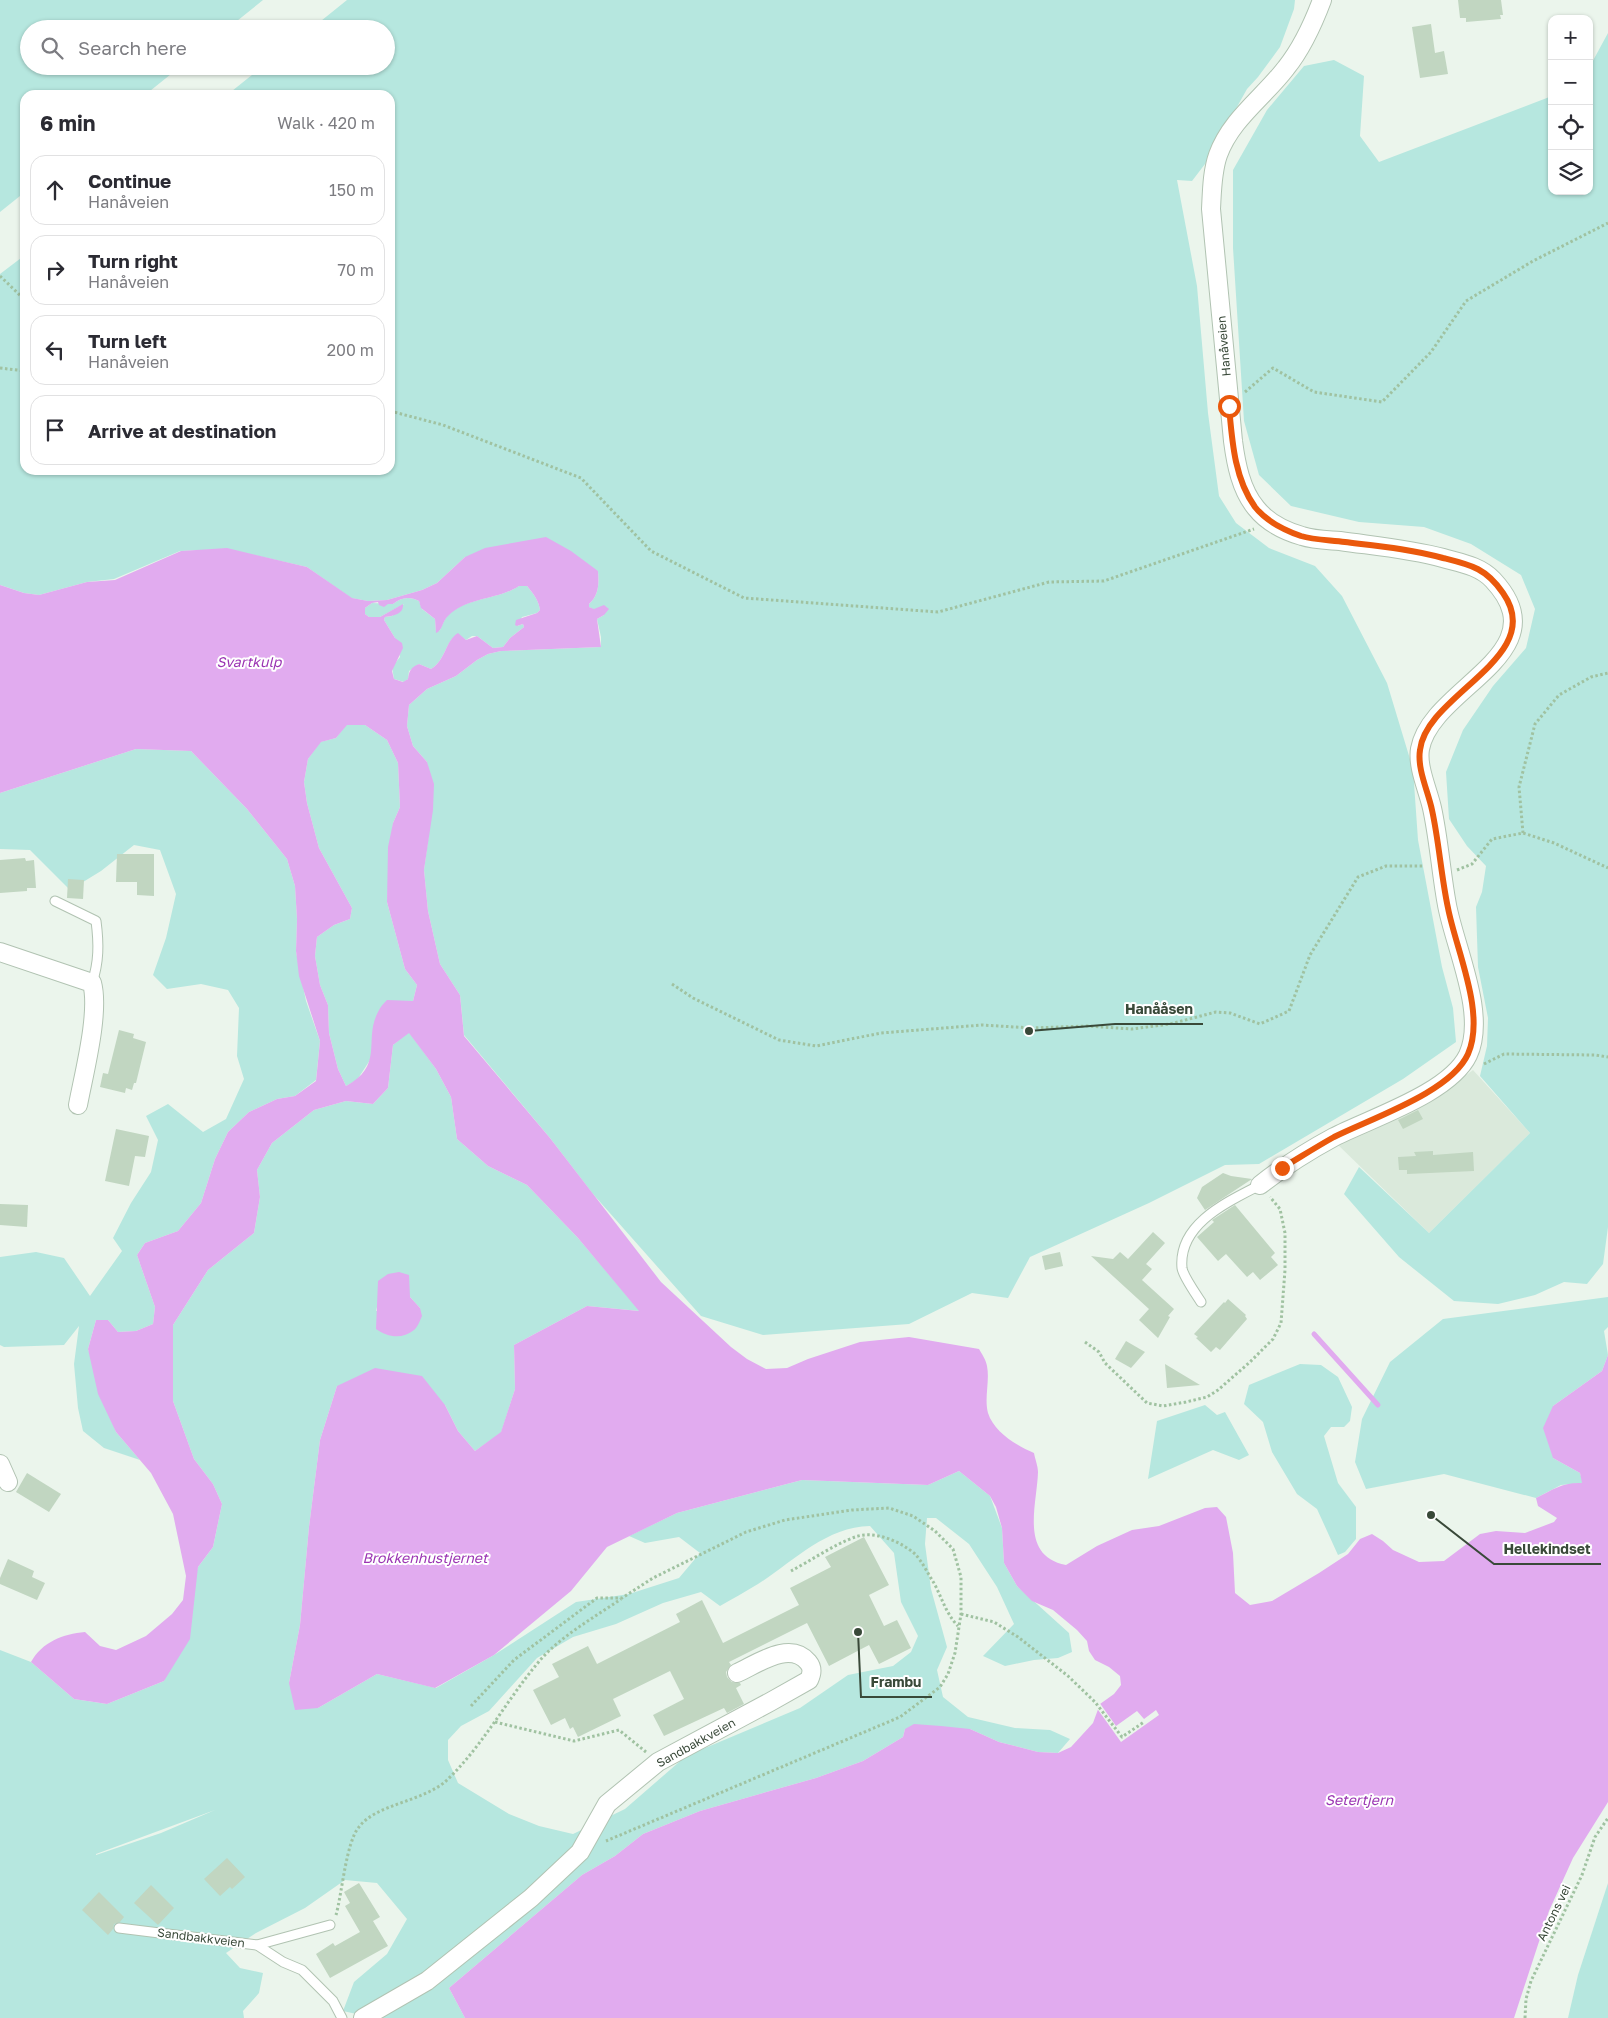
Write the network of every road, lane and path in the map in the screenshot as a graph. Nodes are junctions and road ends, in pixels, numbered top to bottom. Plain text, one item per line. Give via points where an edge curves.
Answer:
1 (1322, 0) edge
2 (1608, 223) edge
3 (0, 276) edge
4 (20, 295) edge
5 (0, 368) edge
6 (20, 370) edge
7 (1229, 406) junction
8 (395, 412) edge
9 (1271, 523) junction
10 (1608, 673) edge
11 (1523, 833) junction
12 (1441, 866) junction
13 (1608, 868) edge
14 (55, 901) dead end
15 (0, 952) edge
16 (92, 983) junction
17 (672, 984) dead end
18 (1608, 1057) edge
19 (1462, 1064) junction
20 (78, 1105) dead end
21 (1260, 1184) junction
22 (1201, 1302) dead end
23 (1085, 1342) dead end
24 (0, 1464) edge
25 (8, 1482) dead end
26 (791, 1571) dead end
27 (622, 1598) dead end
28 (961, 1614) dead end
29 (959, 1626) dead end
30 (737, 1673) dead end
31 (496, 1722) junction
32 (1144, 1722) dead end
33 (658, 1762) junction
34 (1608, 1818) edge
35 (330, 1925) joint
36 (119, 1928) dead end
37 (257, 1945) junction
38 (342, 2018) edge
39 (363, 2018) edge
40 (1525, 2018) edge

1 - 7 street, Hanåveien via 1286,68 1233,126 1218,155 1211,209
2 - 7 path via 1533,261 1466,301 1431,352 1382,402 1314,392 1273,368
3 - 4 path
5 - 6 path
7 - 9 street, Hanåveien via 1237,465 1244,487 1255,507
8 - 9 path via 443,425 581,478 650,551 744,598 938,612 1050,582 1104,581
9 - 12 street, Hanåveien via 1303,536 1421,552 1475,566 1505,595 1512,611 1513,631 1497,659 1436,718 1420,750
10 - 11 path via 1591,677 1559,695 1535,724 1519,787
11 - 12 path via 1492,839 1472,864 1458,870
11 - 13 path via 1554,843
12 - 17 path via 1386,866 1358,878 1310,955 1288,1011 1260,1024 1230,1013 1216,1012 1170,1024 1132,1029 982,1025 881,1033 816,1046 779,1040 693,998
12 - 19 street, Hanåveien via 1450,920 1473,1013 1473,1037 1468,1056
14 - 16 lane via 96,921 100,945
15 - 16 street
16 - 20 street via 94,1014
18 - 19 path via 1504,1054 1474,1068
19 - 21 street, Hanåveien via 1446,1082 1334,1138
21 - 22 lane via 1216,1210 1193,1230 1186,1241 1182,1270
21 - 23 path via 1280,1209 1285,1233 1285,1270 1281,1323 1273,1339 1250,1362 1207,1397 1163,1406 1147,1403 1105,1363 1099,1352
24 - 25 street
26 - 29 path via 855,1537 870,1534 890,1539 916,1555 950,1618
27 - 31 path via 543,1657
28 - 32 path via 994,1622 1018,1637 1068,1676 1095,1702 1122,1737
30 - 33 street, Sandbakkveien via 782,1652 793,1652 805,1658 812,1673 809,1680
31 - 33 path via 574,1741 619,1730
31 - 35 path via 441,1785 360,1825 352,1842 336,1917
33 - 39 street, Sandbakkveien via 607,1804 580,1852 530,1898 427,1981
34 - 40 path, Antons vei via 1595,1837 1582,1876 1531,1981
35 - 37 lane
36 - 37 lane, Sandbakkveien
37 - 38 lane, Sandbakkveien via 302,1970 333,2001

